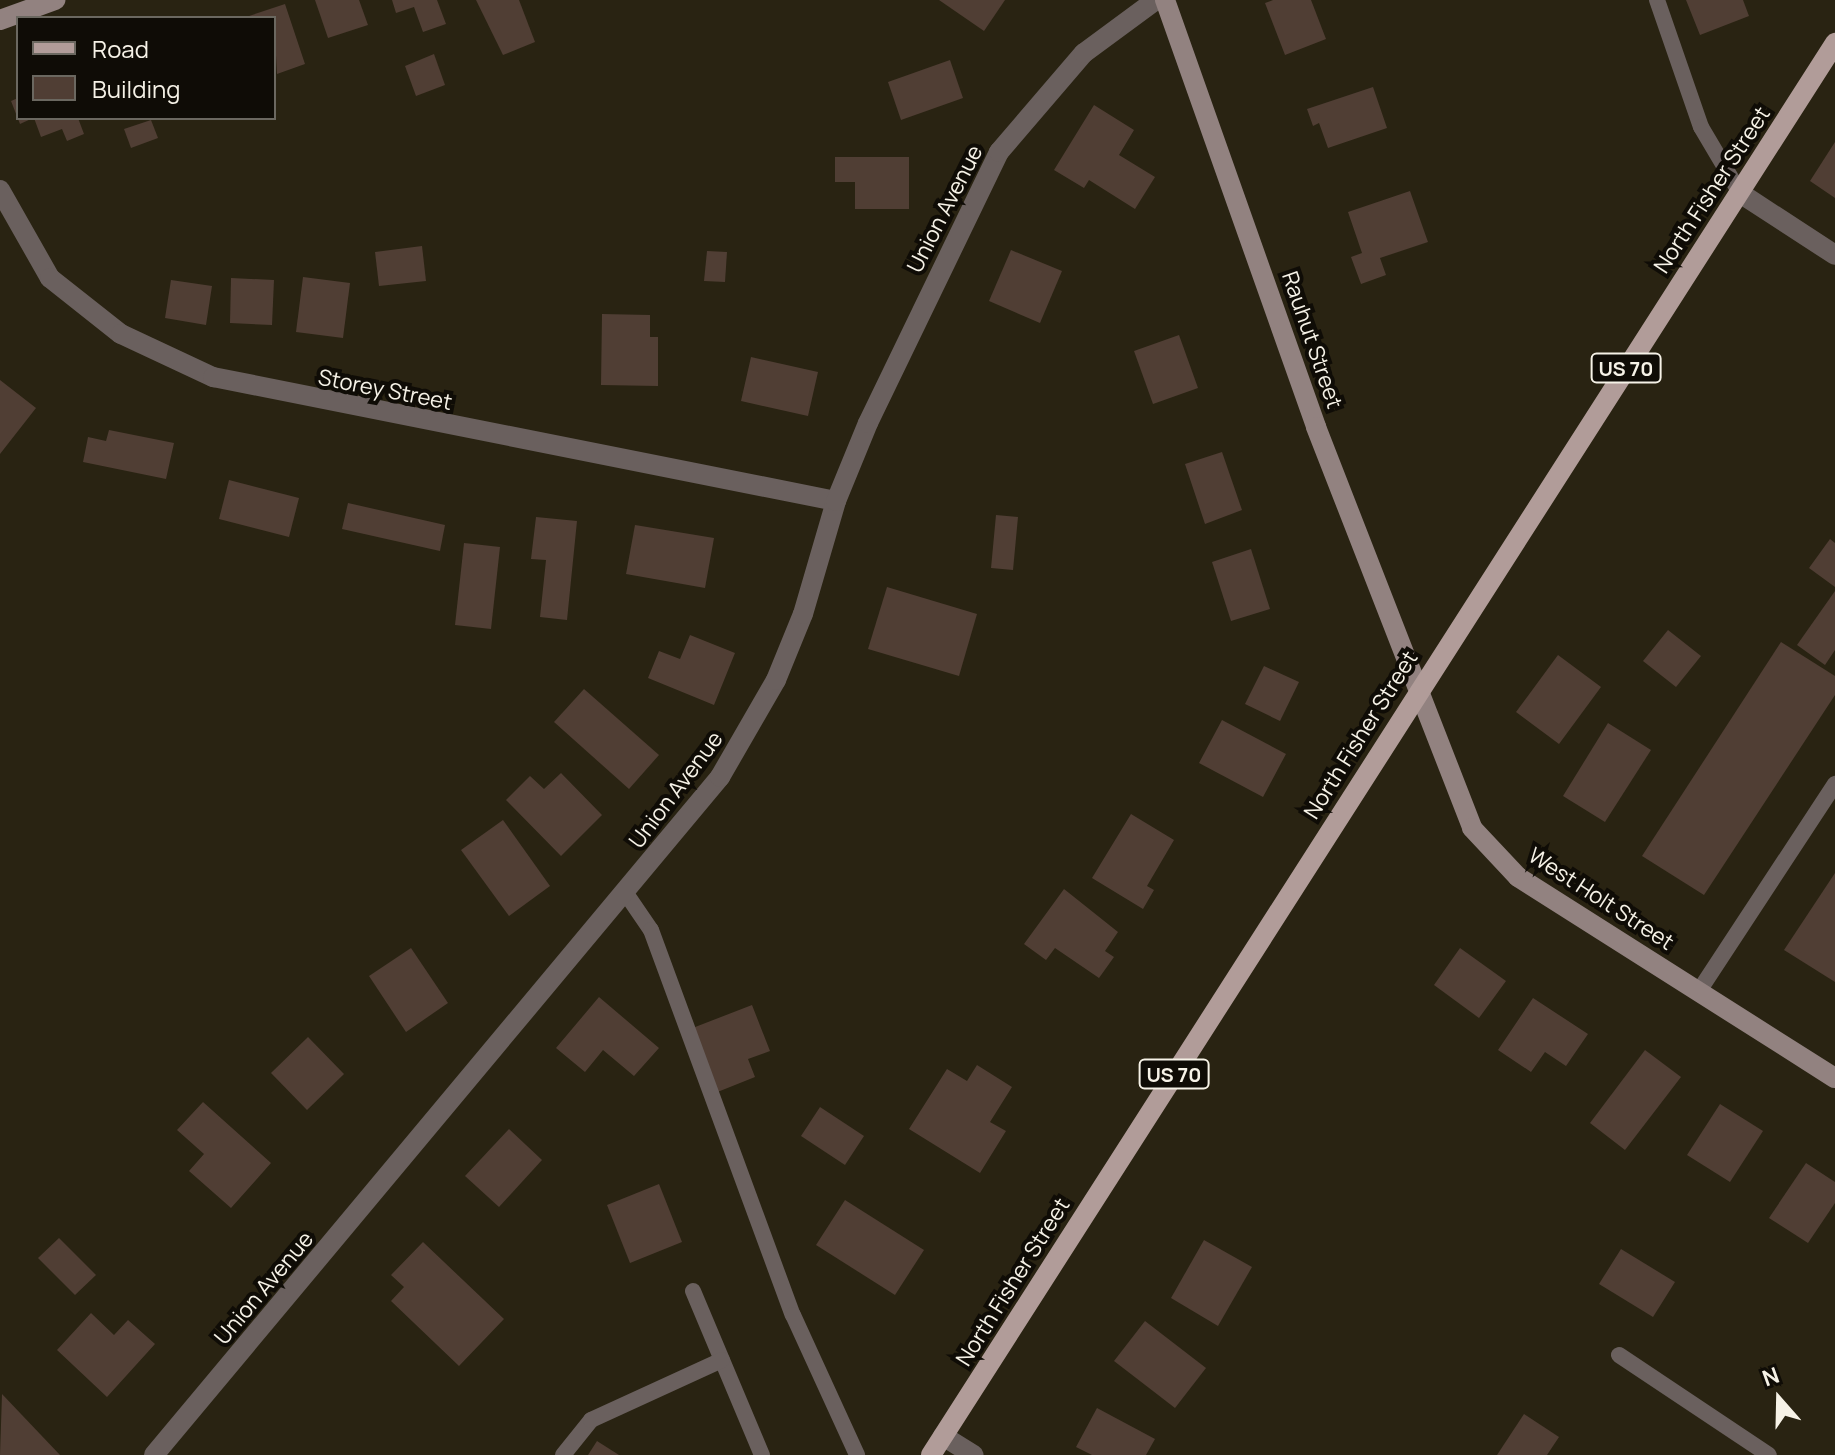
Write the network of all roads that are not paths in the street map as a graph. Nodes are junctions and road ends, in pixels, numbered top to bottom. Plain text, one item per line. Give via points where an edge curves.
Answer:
1 (55, 0) edge
2 (1156, 0) edge
3 (1165, 0) edge
4 (1657, 0) edge
5 (0, 20) edge
6 (1835, 43) edge
7 (0, 190) edge
8 (1740, 193) junction
9 (1835, 255) edge
10 (836, 501) junction
11 (1416, 694) junction
12 (1835, 784) edge
13 (627, 895) junction
14 (1699, 991) junction
15 (1835, 1078) edge
16 (693, 1291) dead end
17 (1619, 1355) dead end
18 (722, 1360) junction
19 (943, 1436) junction
20 (154, 1455) edge
21 (563, 1455) edge
22 (762, 1455) edge
23 (857, 1455) edge
24 (931, 1455) edge
25 (973, 1455) edge
26 (1769, 1455) edge

1 - 5 main road
2 - 10 street, Union Avenue via 1084,53 999,152 963,219
3 - 11 main road, Rauhut Street
4 - 8 lane via 1701,127
6 - 8 main road, North Fisher Street / US 70
7 - 10 street, Storey Street via 50,278 121,334 213,377
8 - 9 street
8 - 11 main road, North Fisher Street / US 70
10 - 13 street, Union Avenue via 803,614 756,719 720,777
11 - 14 main road, West Holt Street via 1460,804 1488,850 1518,877
11 - 19 main road, North Fisher Street / US 70
12 - 14 lane
13 - 20 street, Union Avenue
13 - 23 lane via 651,930 793,1315
14 - 15 main road, West Holt Street
16 - 18 lane
17 - 26 lane
18 - 21 lane via 591,1420
18 - 22 lane
19 - 24 main road, North Fisher Street / US 70
19 - 25 street

